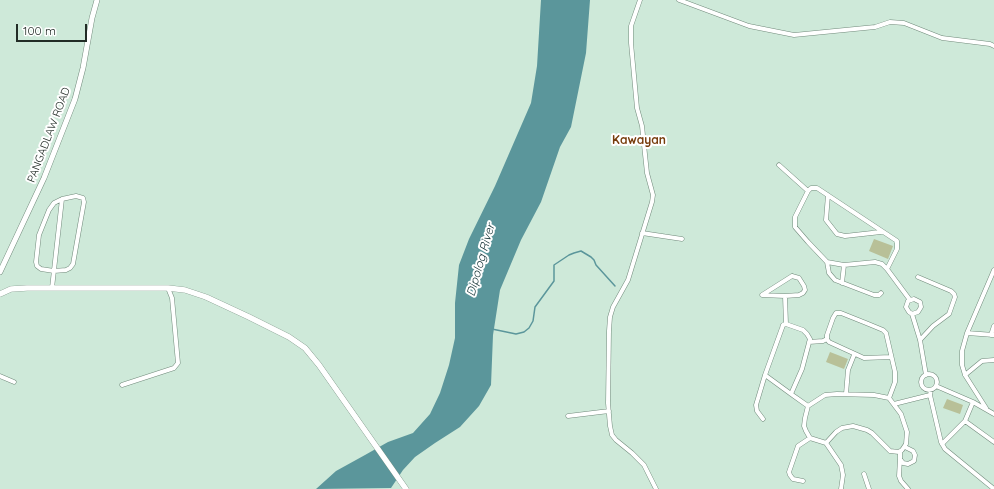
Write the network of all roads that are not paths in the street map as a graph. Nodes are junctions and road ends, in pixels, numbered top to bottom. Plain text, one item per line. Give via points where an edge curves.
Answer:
1 (97, 0) edge
2 (640, 0) edge
3 (679, 0) edge
4 (994, 46) edge
5 (779, 165) dead end
6 (808, 191) junction
7 (828, 195) junction
8 (62, 199) junction
9 (881, 232) junction
10 (642, 233) junction
11 (682, 239) dead end
12 (827, 262) junction
13 (844, 265) junction
14 (887, 269) junction
15 (994, 270) edge
16 (54, 271) junction
17 (0, 272) edge
18 (918, 277) dead end
19 (842, 283) junction
20 (52, 288) junction
21 (168, 288) junction
22 (881, 293) dead end
23 (0, 294) edge
24 (785, 296) junction
25 (910, 300) junction
26 (912, 314) junction
27 (786, 324) junction
28 (994, 326) edge
29 (968, 333) junction
30 (992, 335) edge
31 (827, 339) junction
32 (920, 340) junction
33 (809, 342) junction
34 (854, 355) junction
35 (892, 357) junction
36 (994, 360) edge
37 (766, 375) junction
38 (926, 375) junction
39 (965, 375) junction
40 (0, 376) edge
41 (14, 382) dead end
42 (122, 385) dead end
43 (936, 386) junction
44 (931, 392) junction
45 (791, 394) junction
46 (846, 394) junction
47 (889, 398) junction
48 (973, 402) junction
49 (894, 404) junction
50 (808, 406) junction
51 (986, 408) junction
52 (609, 411) junction
53 (994, 414) edge
54 (568, 416) dead end
55 (763, 419) dead end
56 (965, 421) junction
57 (810, 438) junction
58 (994, 442) edge
59 (826, 443) junction
60 (942, 444) junction
61 (905, 447) junction
62 (900, 452) junction
63 (900, 459) junction
64 (864, 474) dead end
65 (803, 481) dead end
66 (406, 489) edge
67 (656, 489) edge
68 (841, 489) edge
69 (869, 489) edge
70 (908, 489) edge
71 (994, 489) edge

1 - 17 street, PANGADLAW ROAD via 75,99 44,178
2 - 10 street via 631,26 631,43 637,108 653,195
3 - 4 street via 749,26 794,35 875,27 890,22 904,23 942,38
5 - 6 street
6 - 7 street via 814,188
6 - 12 street via 795,217 795,226
7 - 9 street
7 - 9 street via 826,220 837,234 845,236
8 - 16 street
8 - 16 street via 54,203 49,210 39,234 36,254 37,266
8 - 16 street via 80,196 84,202 73,264 66,270
9 - 14 street via 898,244
10 - 11 street
10 - 52 street via 628,280 610,317
12 - 13 street
12 - 19 street via 832,276
13 - 14 street via 875,262
13 - 19 street
14 - 25 street
15 - 29 street
16 - 20 street
18 - 32 street via 951,291 955,298 949,314
19 - 22 street via 874,295
20 - 21 main road
20 - 23 main road via 11,289
21 - 42 street via 172,298 178,363 174,368
21 - 66 main road via 206,297 289,337 305,348
24 - 24 street via 764,296 762,295 796,276 805,290 799,295
24 - 27 street
25 - 26 street via 906,309
25 - 26 street via 917,300 921,305 920,311
26 - 32 street
27 - 33 street via 803,330
27 - 37 street via 783,325
28 - 30 street
29 - 30 street
29 - 39 street via 962,351
31 - 33 street
31 - 34 street
31 - 35 street via 833,318 836,313 841,313 883,330
32 - 38 street
33 - 45 street via 802,370
34 - 35 street via 870,359
34 - 46 street via 848,370
35 - 47 street via 895,382
36 - 39 street via 982,361
37 - 45 street
37 - 55 street via 756,407
38 - 43 street via 934,376
38 - 44 street via 922,385
39 - 51 street
40 - 41 street
43 - 44 street
43 - 48 street
44 - 49 street
44 - 60 street
45 - 50 street
46 - 47 street
46 - 50 street via 825,395
47 - 49 street
48 - 51 street
48 - 56 street
49 - 61 street via 905,422 908,439
50 - 57 street via 804,426
51 - 53 street
52 - 54 street
52 - 67 street via 612,435 644,465
56 - 58 street
56 - 60 street
57 - 59 street
57 - 65 street via 798,446 789,472 793,479
59 - 62 street via 842,428 853,426 872,433 890,451
59 - 68 street via 843,470
60 - 71 street via 948,452
61 - 62 street
61 - 63 street via 913,451 914,461 908,464
62 - 63 street
63 - 70 street via 899,476
64 - 69 street

